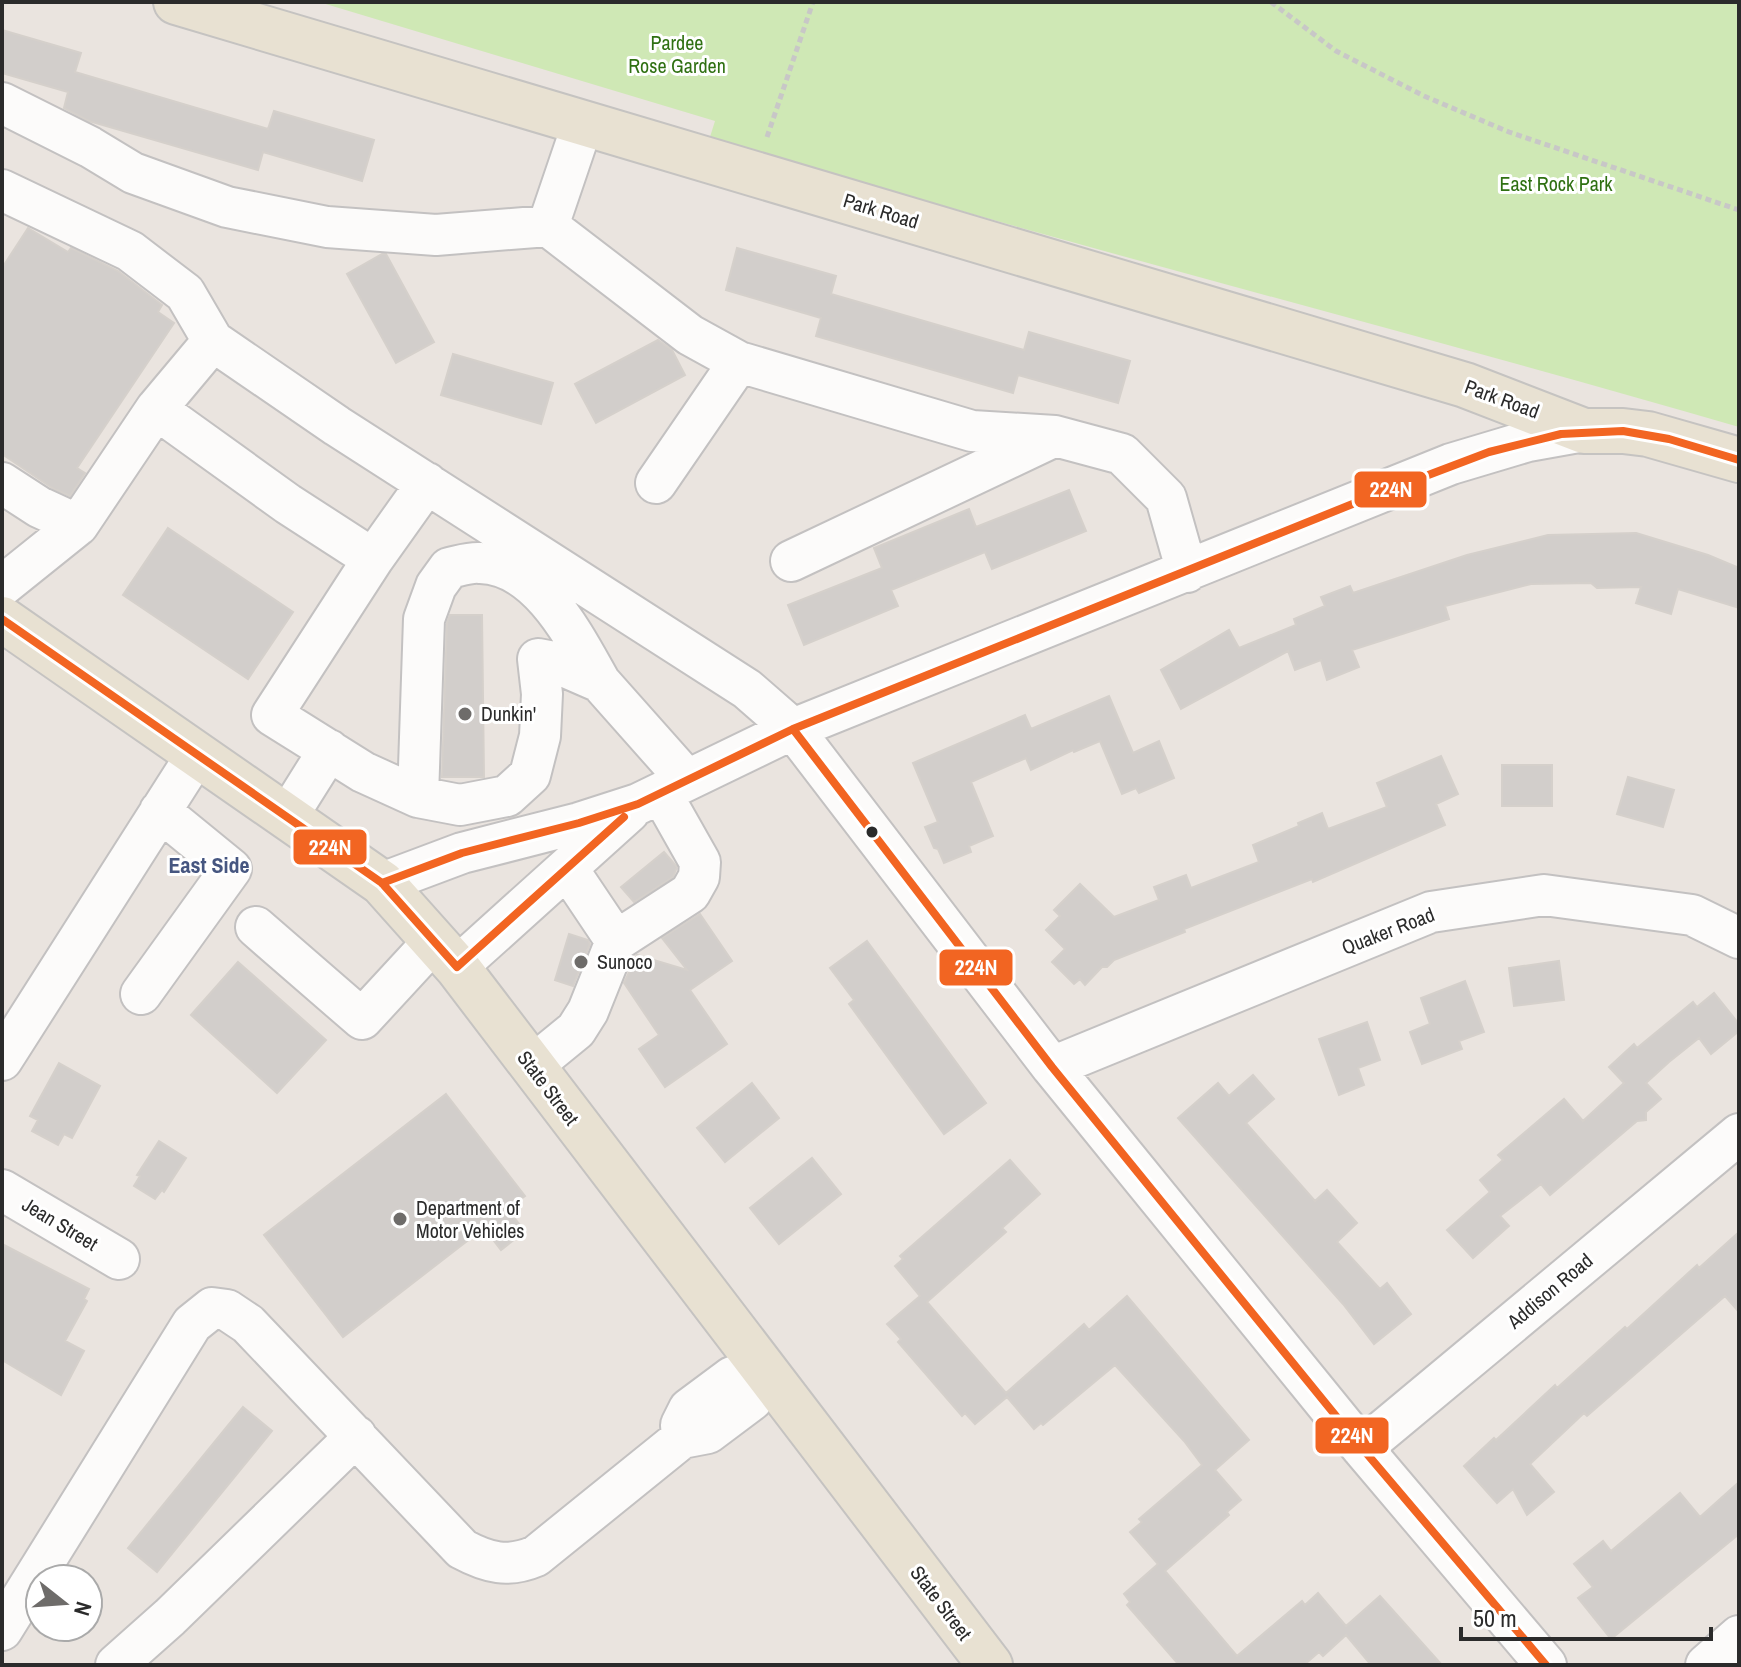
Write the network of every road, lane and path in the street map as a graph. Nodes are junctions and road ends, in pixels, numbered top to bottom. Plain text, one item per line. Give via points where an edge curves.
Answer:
1 (176, 2) edge
2 (813, 2) edge
3 (1271, 2) edge
4 (2, 103) edge
5 (583, 123) junction
6 (755, 173) junction
7 (2, 190) edge
8 (1739, 210) edge
9 (548, 226) junction
10 (213, 341) junction
11 (739, 362) junction
12 (156, 409) junction
13 (1584, 431) junction
14 (1055, 436) junction
15 (1739, 460) edge
16 (2, 483) edge
17 (427, 483) junction
18 (656, 483) dead end
19 (78, 525) junction
20 (373, 559) junction
21 (791, 561) dead end
22 (538, 572) junction
23 (1187, 572) junction
24 (2, 586) edge
25 (2, 619) edge
26 (600, 682) junction
27 (793, 729) junction
28 (329, 750) junction
29 (197, 754) junction
30 (662, 792) junction
31 (418, 797) junction
32 (160, 811) junction
33 (287, 817) junction
34 (567, 868) junction
35 (382, 883) junction
36 (256, 927) dead end
37 (1739, 938) edge
38 (616, 941) junction
39 (445, 954) junction
40 (141, 994) dead end
41 (2, 1060) edge
42 (532, 1066) junction
43 (1052, 1067) junction
44 (1739, 1134) edge
45 (2, 1190) edge
46 (119, 1259) dead end
47 (764, 1371) junction
48 (356, 1436) junction
49 (1362, 1448) junction
50 (2, 1630) edge
51 (1739, 1636) edge
52 (116, 1665) edge
53 (990, 1665) edge
54 (1546, 1665) edge
55 (1706, 1665) edge

1 - 5 main road, Park Road
2 - 6 path
3 - 8 path via 1336,51 1424,96 1509,132
4 - 9 street via 133,173 227,207 327,227 436,235
5 - 6 main road, Park Road
5 - 9 street
6 - 13 main road, Park Road via 1465,385
7 - 10 street via 130,251 185,293
9 - 11 street via 690,335
10 - 12 street
10 - 17 street
11 - 14 street via 972,431
11 - 18 street
12 - 19 street
12 - 20 street
13 - 15 main road, Park Road via 1648,434
13 - 23 street via 1451,464
14 - 21 street
14 - 23 street via 1122,454 1166,498
16 - 19 street
17 - 20 street
17 - 22 street
19 - 24 street
20 - 28 street via 272,715
22 - 26 street via 542,593
22 - 27 street via 747,689
22 - 31 street via 481,562 449,568 436,586 424,619
23 - 27 street
25 - 29 main road, State Street
26 - 30 street
26 - 31 street via 538,659 540,736 530,775 507,796 460,805
27 - 30 street
27 - 43 street
28 - 31 street
28 - 33 street
29 - 32 street
29 - 33 main road, State Street
30 - 34 street
30 - 35 street
30 - 38 street via 700,862 699,877 690,893
32 - 40 street via 231,869
32 - 41 street
33 - 35 main road, State Street
34 - 38 street
34 - 39 street
35 - 39 main road, State Street
36 - 39 street via 362,1019
37 - 43 street, Quaker Road via 1692,915 1544,895 1431,912
38 - 42 street via 576,1030
39 - 42 main road, State Street
42 - 47 main road, State Street
43 - 49 street
44 - 49 street, Addison Road
45 - 46 street, Jean Street
47 - 48 street via 752,1400 708,1433 682,1438 536,1556 507,1565 462,1549
47 - 53 main road, State Street
48 - 50 street via 248,1324 227,1310 212,1308 192,1324
48 - 52 street
49 - 54 street
51 - 55 street

